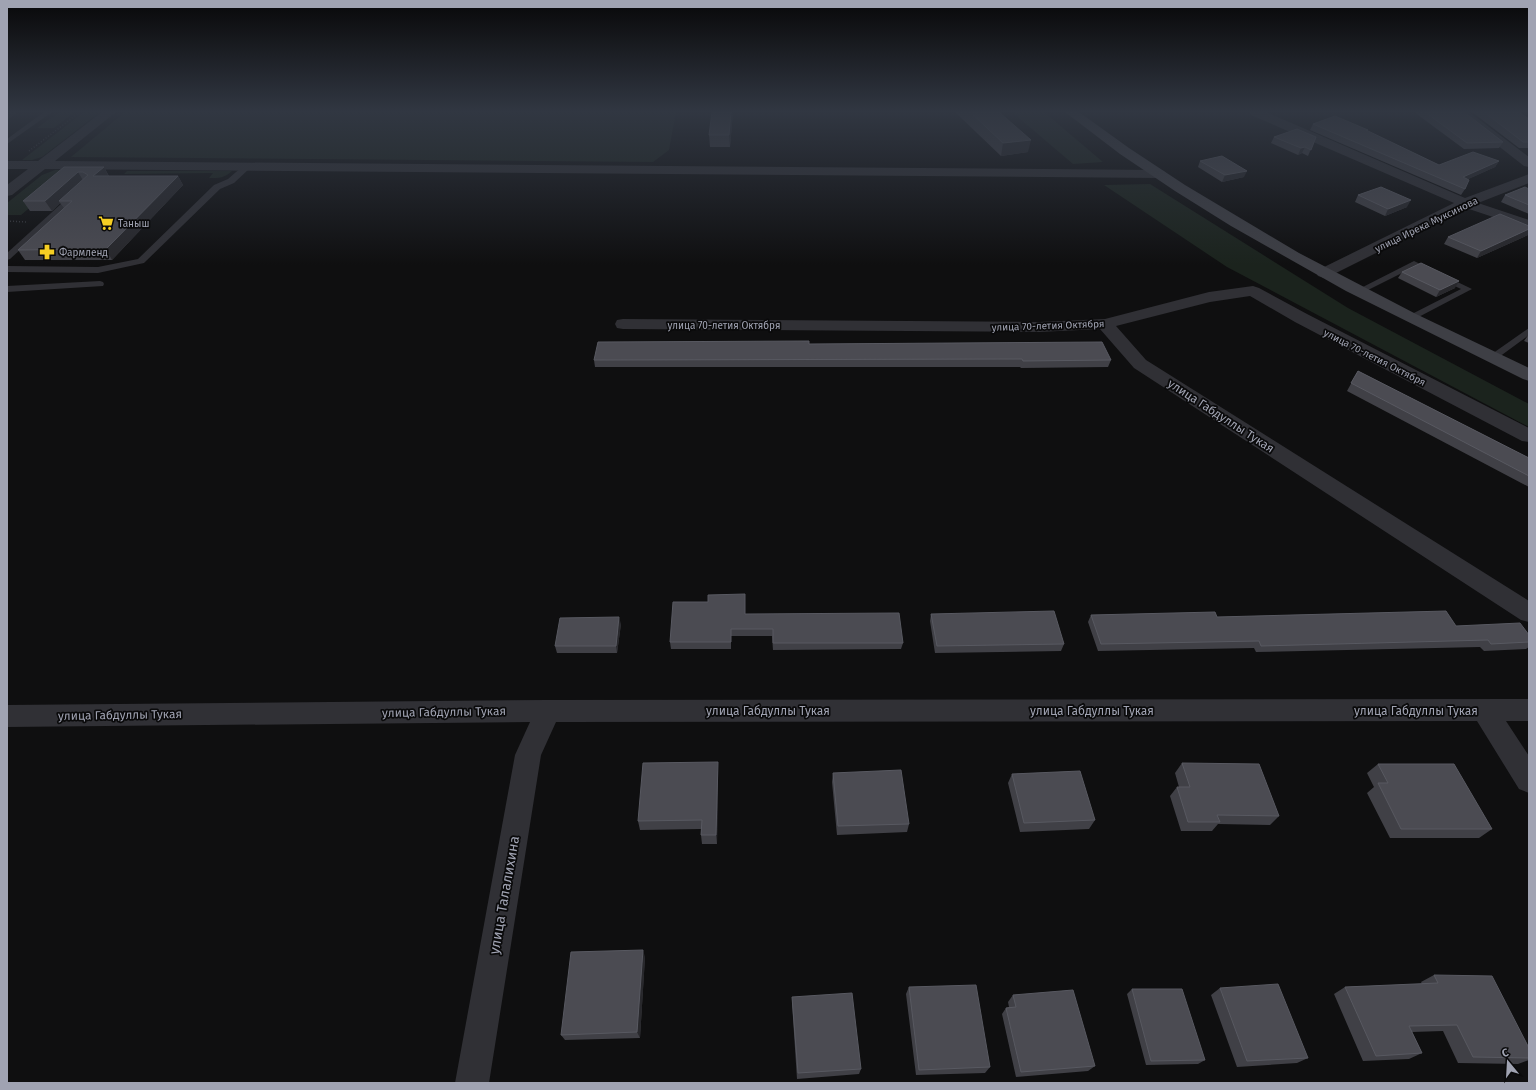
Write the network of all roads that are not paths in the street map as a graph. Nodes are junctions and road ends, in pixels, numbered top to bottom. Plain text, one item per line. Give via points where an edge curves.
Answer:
1 (44, 163) edge
2 (1143, 163) edge
3 (1372, 163) edge
4 (8, 166) edge
5 (40, 166) junction
6 (246, 168) junction
7 (1159, 174) junction
8 (1529, 178) edge
9 (82, 189) edge
10 (7, 192) edge
11 (1465, 203) junction
12 (1529, 225) edge
13 (7, 257) edge
14 (7, 269) edge
15 (1324, 274) junction
16 (100, 284) dead end
17 (7, 289) edge
18 (1358, 291) junction
19 (1411, 318) junction
20 (623, 324) dead end
21 (1105, 324) junction
22 (1529, 331) edge
23 (1492, 358) junction
24 (1529, 375) edge
25 (1529, 436) edge
26 (1529, 613) edge
27 (1484, 710) junction
28 (1529, 710) edge
29 (548, 711) junction
30 (7, 716) edge
31 (1529, 780) edge
32 (472, 1083) edge

1 - 5 street
2 - 7 main road
3 - 11 street
4 - 5 street
5 - 6 street
5 - 10 street
6 - 7 street
6 - 14 lane via 231,181 217,187 141,261 98,270
7 - 15 main road via 1225,217
8 - 11 street, улица Ирека Муксинова
9 - 13 lane
11 - 12 street
11 - 15 street, улица Ирека Муксинова
15 - 18 main road
16 - 17 lane
18 - 19 main road
18 - 19 lane via 1414,264 1468,289
19 - 23 main road
20 - 21 street, улица 70-летия Октября via 1039,327
21 - 25 street, улица 70-летия Октября via 1209,296 1253,291 1300,318
21 - 26 street, улица Габдуллы Тукая via 1140,364
22 - 23 lane
23 - 24 main road
27 - 28 street, улица Габдуллы Тукая
27 - 29 street, улица Габдуллы Тукая
27 - 31 street
29 - 30 street, улица Габдуллы Тукая
29 - 32 street, улица Талалихина via 528,756

